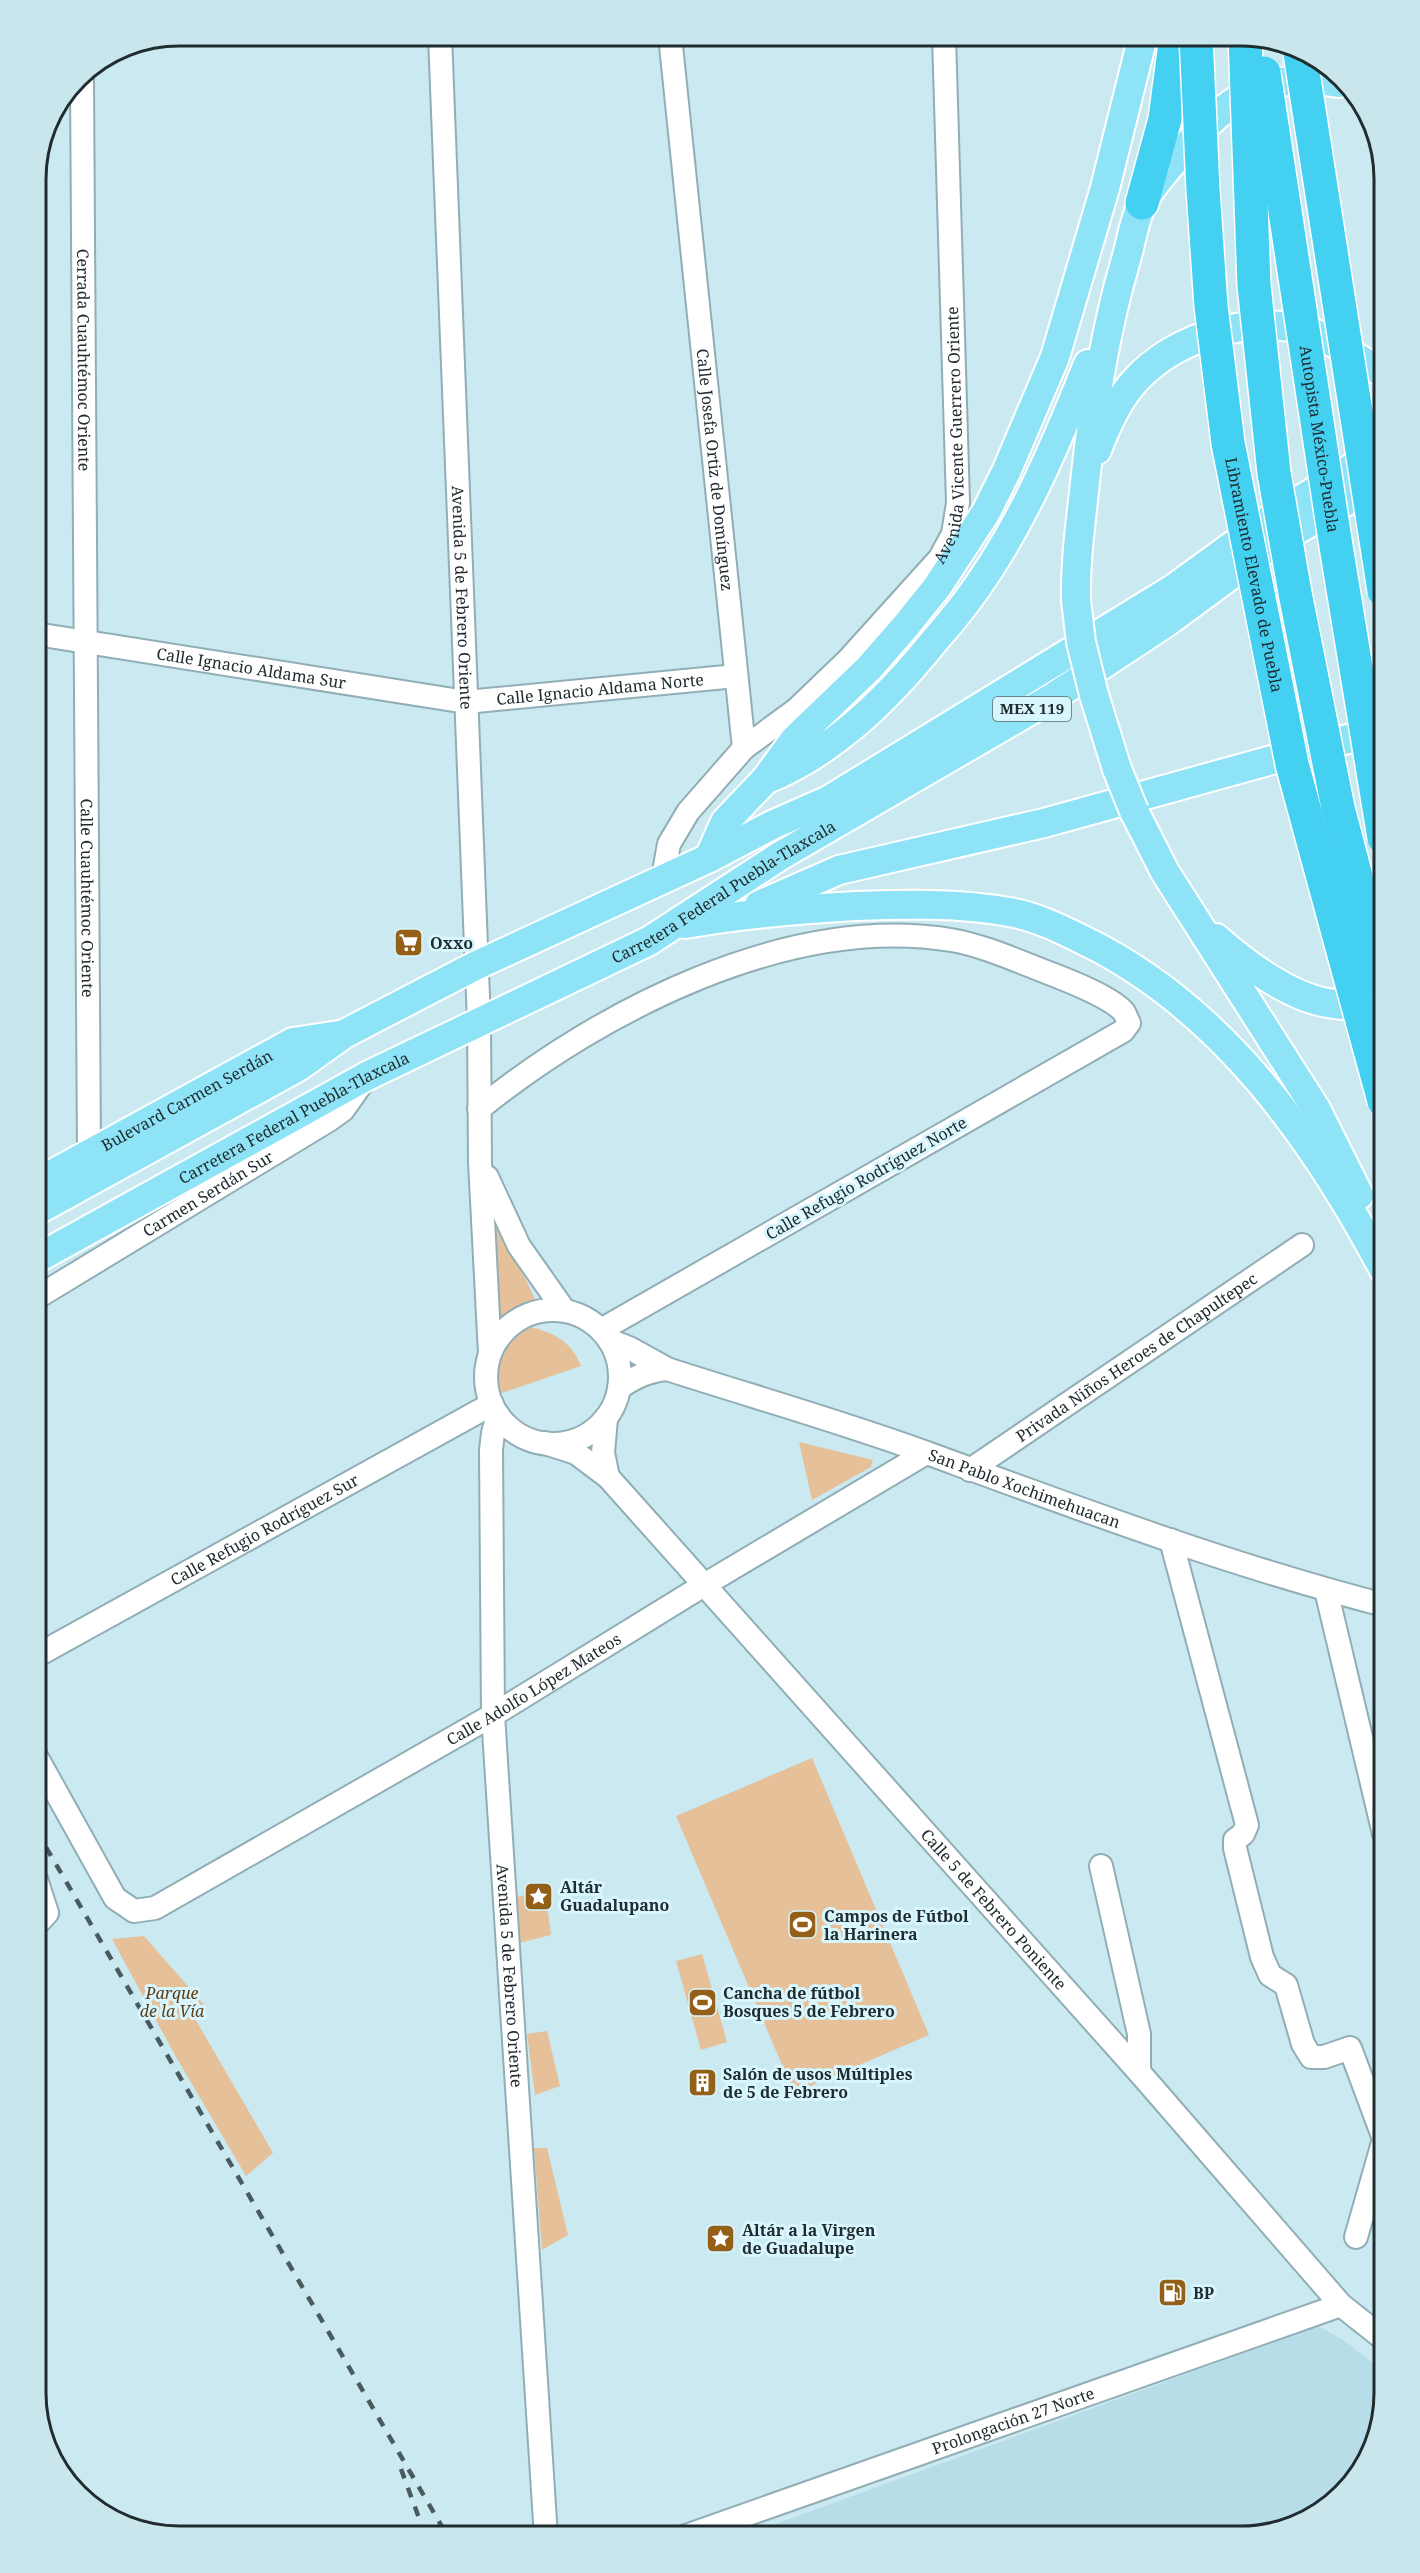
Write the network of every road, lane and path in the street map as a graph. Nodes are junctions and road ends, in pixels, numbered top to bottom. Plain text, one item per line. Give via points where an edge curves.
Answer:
1 (440, 46) edge
2 (671, 46) edge
3 (944, 47) edge
4 (1140, 47) edge
5 (1175, 47) edge
6 (1196, 47) edge
7 (1254, 48) edge
8 (1255, 48) edge
9 (1301, 61) edge
10 (1331, 82) edge
11 (82, 89) edge
12 (1142, 202) junction
13 (1115, 298) junction
14 (1374, 369) edge
15 (1374, 458) edge
16 (1374, 485) edge
17 (1085, 486) junction
18 (1374, 527) edge
19 (47, 635) edge
20 (84, 642) junction
21 (736, 676) junction
22 (466, 702) junction
23 (1374, 732) edge
24 (744, 748) junction
25 (1374, 777) edge
26 (765, 780) junction
27 (708, 858) junction
28 (663, 878) junction
29 (1188, 909) junction
30 (741, 914) junction
31 (671, 927) junction
32 (1374, 946) edge
33 (475, 966) junction
34 (1374, 1004) edge
35 (479, 1022) junction
36 (344, 1035) junction
37 (1374, 1064) edge
38 (367, 1076) junction
39 (479, 1109) junction
40 (89, 1153) junction
41 (480, 1162) junction
42 (47, 1177) edge
43 (47, 1205) edge
44 (1374, 1232) edge
45 (1302, 1245) dead end
46 (47, 1253) edge
47 (1374, 1253) edge
48 (46, 1292) edge
49 (564, 1310) junction
50 (605, 1335) junction
51 (490, 1354) junction
52 (667, 1369) junction
53 (619, 1388) junction
54 (495, 1410) junction
55 (606, 1418) junction
56 (545, 1443) junction
57 (926, 1453) junction
58 (970, 1470) junction
59 (608, 1477) junction
60 (1171, 1540) junction
61 (704, 1585) junction
62 (1326, 1590) junction
63 (1374, 1602) edge
64 (46, 1650) edge
65 (493, 1715) junction
66 (46, 1774) edge
67 (1374, 1792) edge
68 (1101, 1866) dead end
69 (1139, 2072) junction
70 (1374, 2112) edge
71 (1374, 2174) edge
72 (1356, 2237) dead end
73 (1341, 2304) junction
74 (1374, 2331) edge
75 (545, 2526) edge
76 (713, 2526) edge

1 - 22 street, Avenida 5 de Febrero Oriente
2 - 21 street, Calle Josefa Ortiz de Domínguez
3 - 24 street, Avenida Vicente Guerrero Oriente via 958,503 953,534 940,558 848,661 797,709
4 - 26 main road via 1056,357 1006,471 963,550 924,604 869,668 795,739
5 - 12 highway via 1165,119
6 - 37 highway, Libramiento Elevado de Puebla, bridge via 1211,306 1227,442 1292,764
7 - 32 highway, bridge via 1254,285 1274,473 1338,808
8 - 25 highway, Autopista México-Puebla, bridge
9 - 18 highway, bridge
10 - 12 main road via 1300,78 1281,81 1235,100 1185,147
11 - 20 street, Cerrada Cuauhtémoc Oriente
12 - 13 main road
13 - 17 main road via 1093,404
13 - 26 main road via 1027,502 964,605 900,682 864,715 808,761
14 - 17 main road via 1343,346 1293,328 1247,327 1209,335 1167,356 1136,380 1112,415
15 - 27 main road, Carretera Federal Puebla-Tlaxcala / MEX 119 via 1265,522 1173,588 829,800
16 - 31 main road, Carretera Federal Puebla-Tlaxcala / MEX 119 via 1273,544 1167,622 1055,696 780,856
17 - 29 main road, bridge via 1077,542 1076,600 1081,642 1117,769 1134,811
19 - 20 street, Calle Ignacio Aldama Sur
20 - 22 street, Calle Ignacio Aldama Sur
20 - 40 street, Calle Cuauhtémoc Oriente
21 - 22 street, Calle Ignacio Aldama Norte
21 - 24 street, Calle Josefa Ortiz de Domínguez
22 - 33 street, Avenida 5 de Febrero Oriente
23 - 30 main road via 1044,823 839,870
24 - 28 street via 688,812 669,844
26 - 27 main road via 725,822
27 - 28 main road, Carretera Federal Puebla-Tlaxcala
28 - 33 main road, Carretera Federal Puebla-Tlaxcala
29 - 34 main road via 1231,952 1302,994 1345,1006
29 - 44 main road via 1316,1109
30 - 31 main road
30 - 47 main road via 906,904 1011,912 1103,950 1179,1001 1261,1082 1321,1163
31 - 35 main road, Carretera Federal Puebla-Tlaxcala
33 - 35 street, Avenida 5 de Febrero Oriente
33 - 36 main road, Carretera Federal Puebla-Tlaxcala
35 - 38 main road, Carretera Federal Puebla-Tlaxcala
35 - 39 street, Avenida 5 de Febrero Oriente
36 - 40 main road, Bulevard Carmen Serdán via 293,1042
36 - 43 main road, Carretera Federal Puebla-Tlaxcala via 298,1067
38 - 46 main road, Carretera Federal Puebla-Tlaxcala
38 - 48 street, Carmen Serdán Sur via 343,1110 329,1120
39 - 41 street, Avenida 5 de Febrero Oriente
39 - 50 street, Calle Refugio Rodríguez Norte via 543,1061 626,1012 750,960 826,941 904,936 952,940 1024,963 1096,994 1123,1011 1129,1023 1123,1031
40 - 42 main road, Bulevard Carmen Serdán
41 - 49 street, Avenida 5 de Febrero Oriente via 519,1246
41 - 51 street, Avenida 5 de Febrero Oriente
45 - 58 street, Privada Niños Heroes de Chapultepec
49 - 50 street via 583,1317
49 - 51 street via 538,1311 519,1318 499,1336
50 - 52 street, San Pablo Xochimehuacan
50 - 53 street via 617,1359
51 - 54 street via 486,1380
52 - 53 street via 636,1376
52 - 57 street, San Pablo Xochimehuacan
53 - 55 street
54 - 56 street via 516,1432
54 - 64 street, Calle Refugio Rodríguez Sur
54 - 65 street, Avenida 5 de Febrero Oriente via 491,1449
55 - 56 street via 579,1438
55 - 59 street via 603,1453
56 - 59 street, Calle 5 de Febrero Poniente via 576,1453
57 - 58 street, San Pablo Xochimehuacan
57 - 61 street, Calle Adolfo López Mateos
58 - 60 street, San Pablo Xochimehuacan
59 - 61 street, Calle 5 de Febrero Poniente
60 - 62 street, San Pablo Xochimehuacan
60 - 70 street via 1247,1825 1235,1840 1235,1848 1262,1957 1270,1975 1286,1985 1303,2044 1311,2057 1350,2048
61 - 65 street, Calle Adolfo López Mateos
61 - 69 street, Calle 5 de Febrero Poniente
62 - 63 street, San Pablo Xochimehuacan
62 - 67 street
65 - 66 street, Calle Adolfo López Mateos via 155,1908 134,1911 115,1898
65 - 75 street, Avenida 5 de Febrero Oriente
68 - 69 street via 1139,2034
69 - 73 street, Calle 5 de Febrero Poniente
71 - 72 street
73 - 74 street, Calle 5 de Febrero Poniente
73 - 76 street, Prolongación 27 Norte

